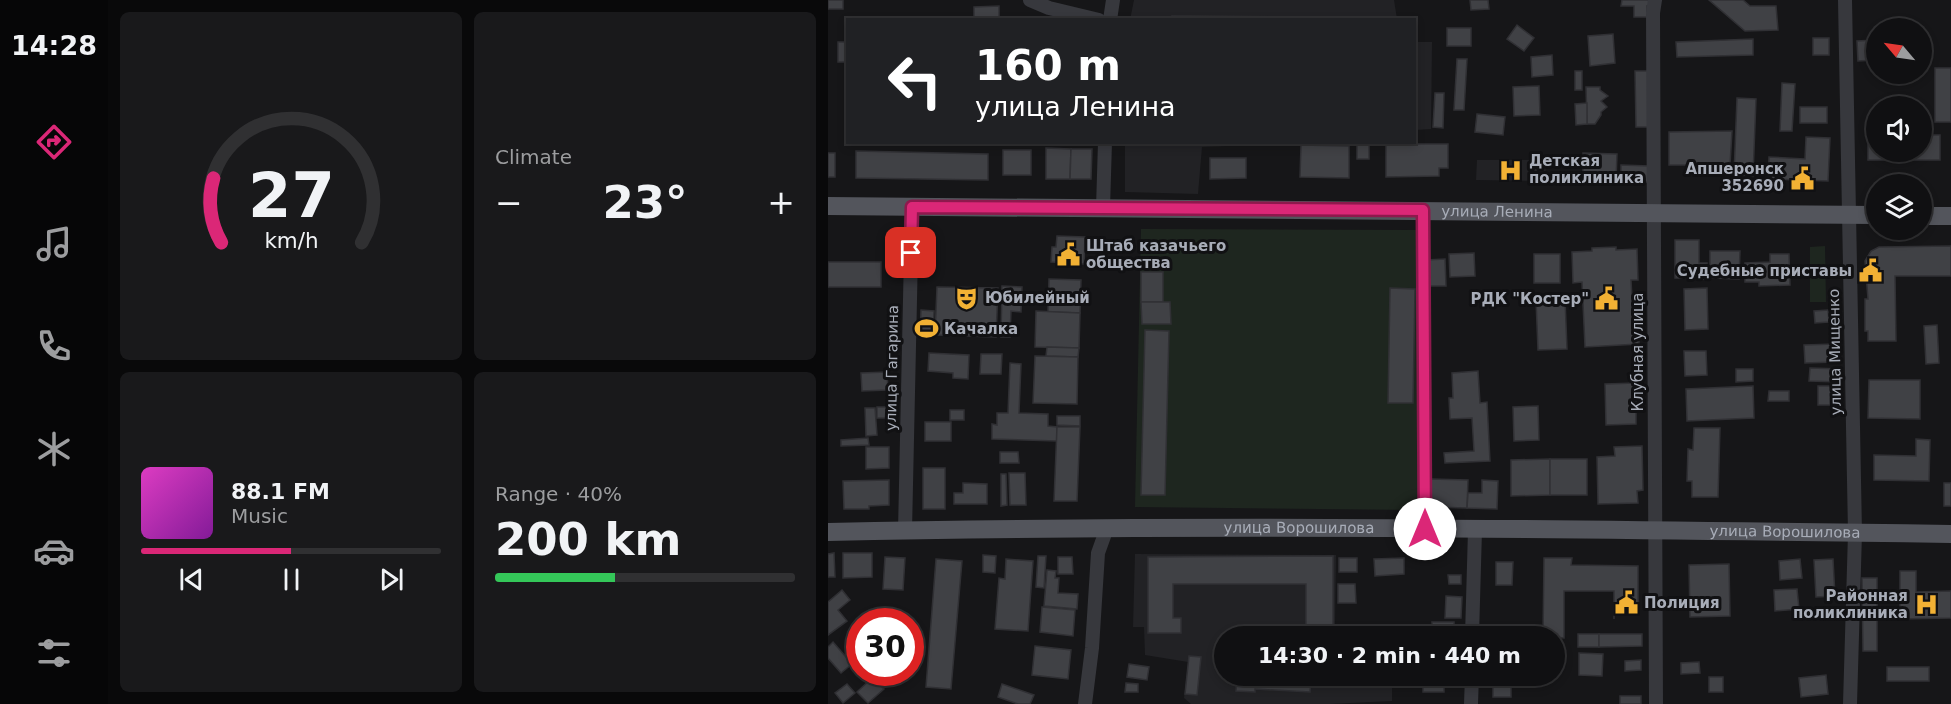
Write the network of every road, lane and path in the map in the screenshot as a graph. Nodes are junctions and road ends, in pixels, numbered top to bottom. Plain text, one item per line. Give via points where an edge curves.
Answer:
1 (1030, 0) edge
2 (1113, 0) edge
3 (1655, 0) edge
4 (1845, 0) edge
5 (1091, 18) edge
6 (1110, 18) edge
7 (1106, 144) edge
8 (828, 206) edge
9 (912, 207) junction
10 (1103, 208) junction
11 (1423, 210) junction
12 (1654, 213) junction
13 (1849, 214) junction
14 (1866, 215) edge
15 (1932, 216) edge
16 (1951, 216) edge
17 (1107, 528) junction
18 (1425, 529) junction
19 (1475, 530) junction
20 (905, 531) junction
21 (1656, 531) junction
22 (828, 532) edge
23 (1855, 533) junction
24 (1951, 534) edge
25 (1473, 626) edge
26 (1472, 686) edge
27 (1085, 704) edge
28 (1471, 704) edge
29 (1656, 704) edge
30 (1850, 704) edge

1 - 5 street
2 - 6 street
3 - 12 street, Клубная улица
4 - 13 street, улица Мищенко
7 - 10 street
8 - 9 main road, улица Ленина
9 - 10 main road, улица Ленина
9 - 20 street, улица Гагарина
10 - 11 main road, улица Ленина
11 - 12 main road, улица Ленина
11 - 18 street
12 - 13 main road, улица Ленина
12 - 21 street, Клубная улица
13 - 14 main road, улица Ленина
13 - 23 street, улица Мищенко
15 - 16 main road
17 - 18 main road, улица Ворошилова
17 - 20 main road, улица Ворошилова
17 - 27 street via 1098,553
18 - 19 main road, улица Ворошилова
19 - 21 main road, улица Ворошилова
19 - 25 street
20 - 22 main road, улица Ворошилова
21 - 23 main road, улица Ворошилова
21 - 29 street, Клубная улица
23 - 24 main road, улица Ворошилова
23 - 30 street, улица Мищенко
26 - 28 street

